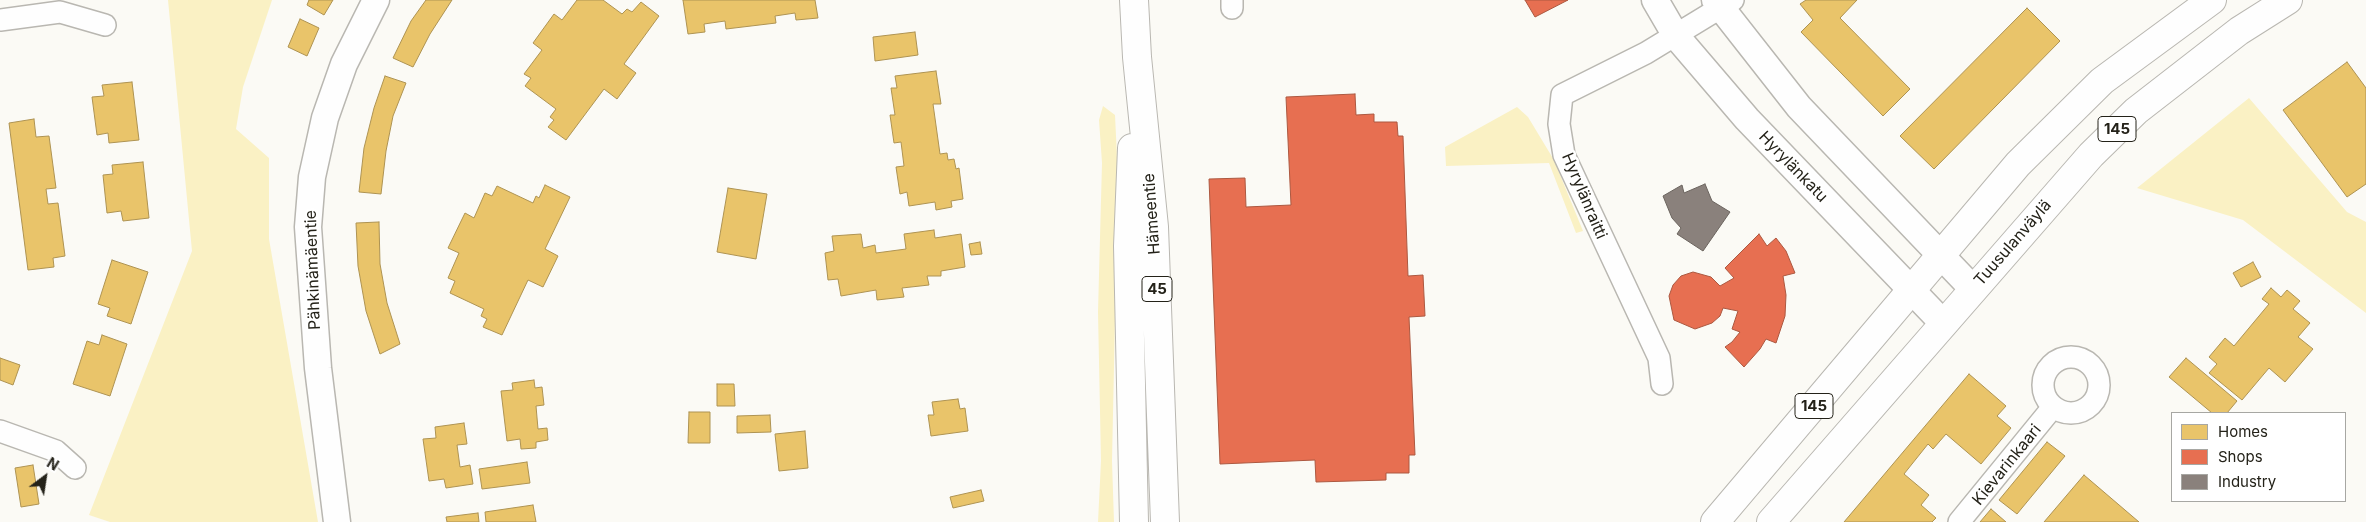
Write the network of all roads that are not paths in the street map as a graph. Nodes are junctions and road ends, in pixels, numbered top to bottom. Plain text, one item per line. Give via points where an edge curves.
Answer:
1 (376, 0) edge
2 (1134, 0) edge
3 (1655, 0) edge
4 (2212, 0) edge
5 (2288, 0) edge
6 (1722, 2) edge
7 (0, 20) edge
8 (105, 25) dead end
9 (1676, 36) junction
10 (1137, 57) junction
11 (1940, 256) junction
12 (1974, 288) junction
13 (1912, 290) junction
14 (1944, 324) junction
15 (1662, 384) dead end
16 (2054, 407) dead end
17 (0, 431) edge
18 (75, 468) dead end
19 (337, 522) edge
20 (1134, 522) edge
21 (1165, 522) edge
22 (1715, 522) edge
23 (1771, 522) edge
24 (1960, 522) edge

1 - 19 street, Pähkinämäentie via 344,64 324,118 312,177 308,227 318,368
2 - 10 main road, Hämeentie / 45
3 - 9 street, Hyrylänkatu
4 - 11 main road, 145 via 2102,80 2018,164
5 - 12 main road, Tuusulanväylä / 145 via 2239,31 2136,111 2079,168
6 - 9 street
6 - 11 street via 1799,107
7 - 8 street via 60,12
9 - 13 street, Hyrylänkatu via 1747,119
9 - 15 street, Hyrylänraitti via 1562,95 1559,124 1564,154 1659,358
10 - 20 main road, Hämeentie / 45 via 1128,246
10 - 21 main road, Hämeentie / 45 via 1154,227
11 - 12 street
11 - 13 main road, 145
12 - 14 main road, Tuusulanväylä / 145
13 - 14 street, Hyrylänkatu
13 - 22 main road, 145
14 - 23 main road, Tuusulanväylä / 145
16 - 24 street, Kievarinkaari
17 - 18 street via 56,451

